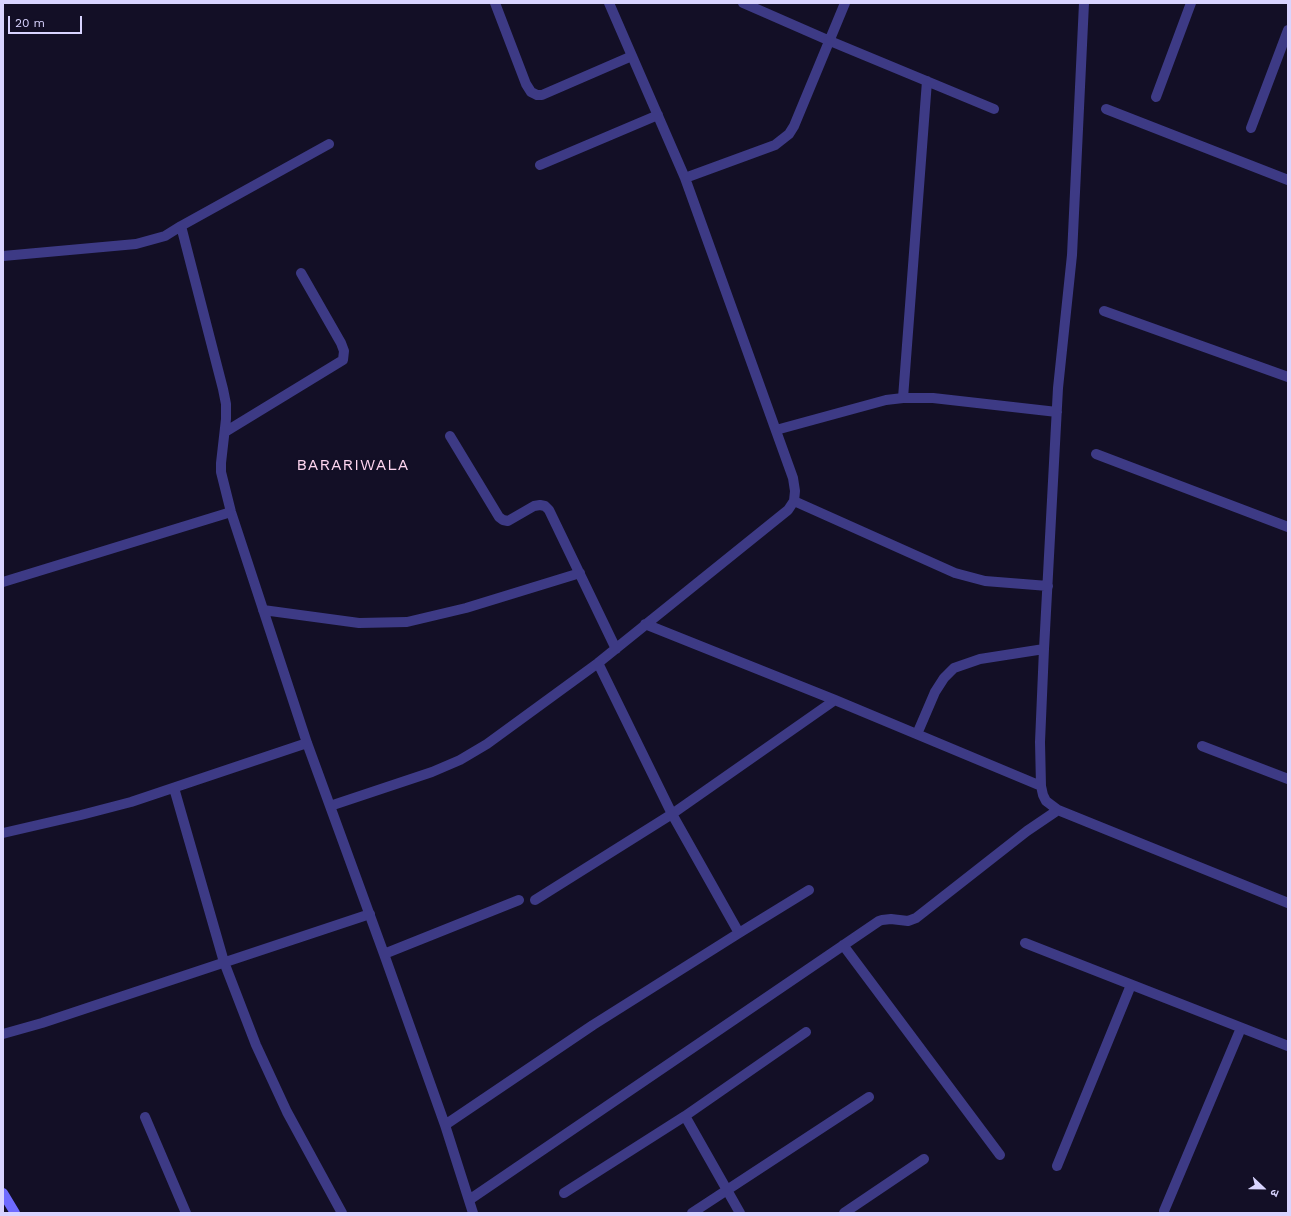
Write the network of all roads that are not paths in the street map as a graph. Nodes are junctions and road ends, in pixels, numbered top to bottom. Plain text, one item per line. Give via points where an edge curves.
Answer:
1 (495, 3) edge
2 (609, 3) edge
3 (743, 3) edge
4 (846, 3) edge
5 (1084, 3) edge
6 (1191, 3) edge
7 (1288, 30) edge
8 (830, 41) junction
9 (632, 56) junction
10 (927, 81) junction
11 (1156, 97) dead end
12 (994, 108) dead end
13 (1106, 110) dead end
14 (658, 115) junction
15 (1252, 128) dead end
16 (329, 144) dead end
17 (540, 165) dead end
18 (685, 178) junction
19 (1288, 180) edge
20 (181, 226) junction
21 (3, 256) edge
22 (301, 273) dead end
23 (1104, 311) dead end
24 (1288, 377) edge
25 (903, 398) junction
26 (1057, 412) junction
27 (776, 430) junction
28 (225, 432) junction
29 (450, 436) dead end
30 (1096, 454) dead end
31 (794, 501) junction
32 (231, 512) junction
33 (1288, 527) edge
34 (580, 573) junction
35 (3, 582) edge
36 (1048, 586) junction
37 (263, 610) junction
38 (645, 624) junction
39 (616, 649) junction
40 (1044, 649) junction
41 (598, 663) junction
42 (835, 700) junction
43 (917, 734) junction
44 (307, 743) junction
45 (1202, 746) dead end
46 (1288, 779) edge
47 (1041, 786) junction
48 (174, 788) junction
49 (330, 806) junction
50 (1058, 810) junction
51 (672, 814) junction
52 (3, 833) edge
53 (809, 890) dead end
54 (519, 900) dead end
55 (535, 900) dead end
56 (1288, 903) edge
57 (370, 914) junction
58 (739, 933) junction
59 (1025, 943) dead end
60 (843, 945) junction
61 (384, 954) junction
62 (224, 962) junction
63 (1131, 985) junction
64 (1241, 1028) junction
65 (806, 1032) dead end
66 (3, 1034) edge
67 (1288, 1046) edge
68 (868, 1098) dead end
69 (685, 1116) junction
70 (145, 1117) dead end
71 (445, 1125) junction
72 (1000, 1156) dead end
73 (924, 1159) dead end
74 (1057, 1166) dead end
75 (726, 1190) junction
76 (3, 1192) edge
77 (564, 1193) dead end
78 (469, 1200) junction
79 (1164, 1211) dead end
80 (15, 1213) edge
81 (186, 1213) edge
82 (342, 1213) edge
83 (473, 1213) edge
84 (692, 1213) edge
85 (740, 1213) edge
86 (844, 1213) edge

1 - 9 street via 526,84 531,92 537,95 542,96
2 - 9 street
3 - 8 street
4 - 8 street
5 - 26 street via 1072,255
6 - 11 street
7 - 15 street
8 - 10 street
8 - 18 street via 789,134 774,145
9 - 14 street
10 - 12 street
10 - 25 street
13 - 19 street
14 - 17 street
14 - 18 street
16 - 20 street
18 - 27 street
20 - 21 street via 165,236 136,244
20 - 28 street via 226,404
22 - 28 street via 341,343 344,351 343,360
23 - 24 street
25 - 26 street via 933,398
25 - 27 street via 886,400
26 - 36 street
27 - 31 street via 793,478
28 - 32 street via 221,472
29 - 34 street via 503,520 508,521 540,505 550,510
30 - 33 street
31 - 36 street via 955,573 985,581
31 - 38 street via 788,510
32 - 35 street
32 - 37 street
34 - 37 street via 435,617 407,622 359,623
34 - 39 street
36 - 40 street
37 - 44 street
38 - 39 street
38 - 42 street
39 - 41 street
40 - 43 street via 980,659 954,668 935,692
40 - 47 street
41 - 49 street via 487,744 460,760
41 - 51 street
42 - 43 street
42 - 51 street
43 - 47 street
44 - 48 street
44 - 49 street
45 - 46 street
47 - 50 street via 1046,801
48 - 52 street via 81,815
48 - 62 street
49 - 57 street
50 - 56 street
50 - 60 street via 1027,831 916,918 908,922 882,920
51 - 55 street
51 - 58 street
53 - 58 street
54 - 61 street
57 - 61 street
57 - 62 street
58 - 71 street via 593,1025
59 - 63 street
60 - 72 street
60 - 78 street
61 - 71 street
62 - 66 street
62 - 82 street via 259,1052
63 - 64 street
63 - 74 street
64 - 67 street
64 - 79 street
65 - 69 street
68 - 75 street
69 - 75 street
69 - 77 street
70 - 81 street
71 - 78 street
73 - 86 street
75 - 84 street
75 - 85 street
76 - 80 street
78 - 83 street

